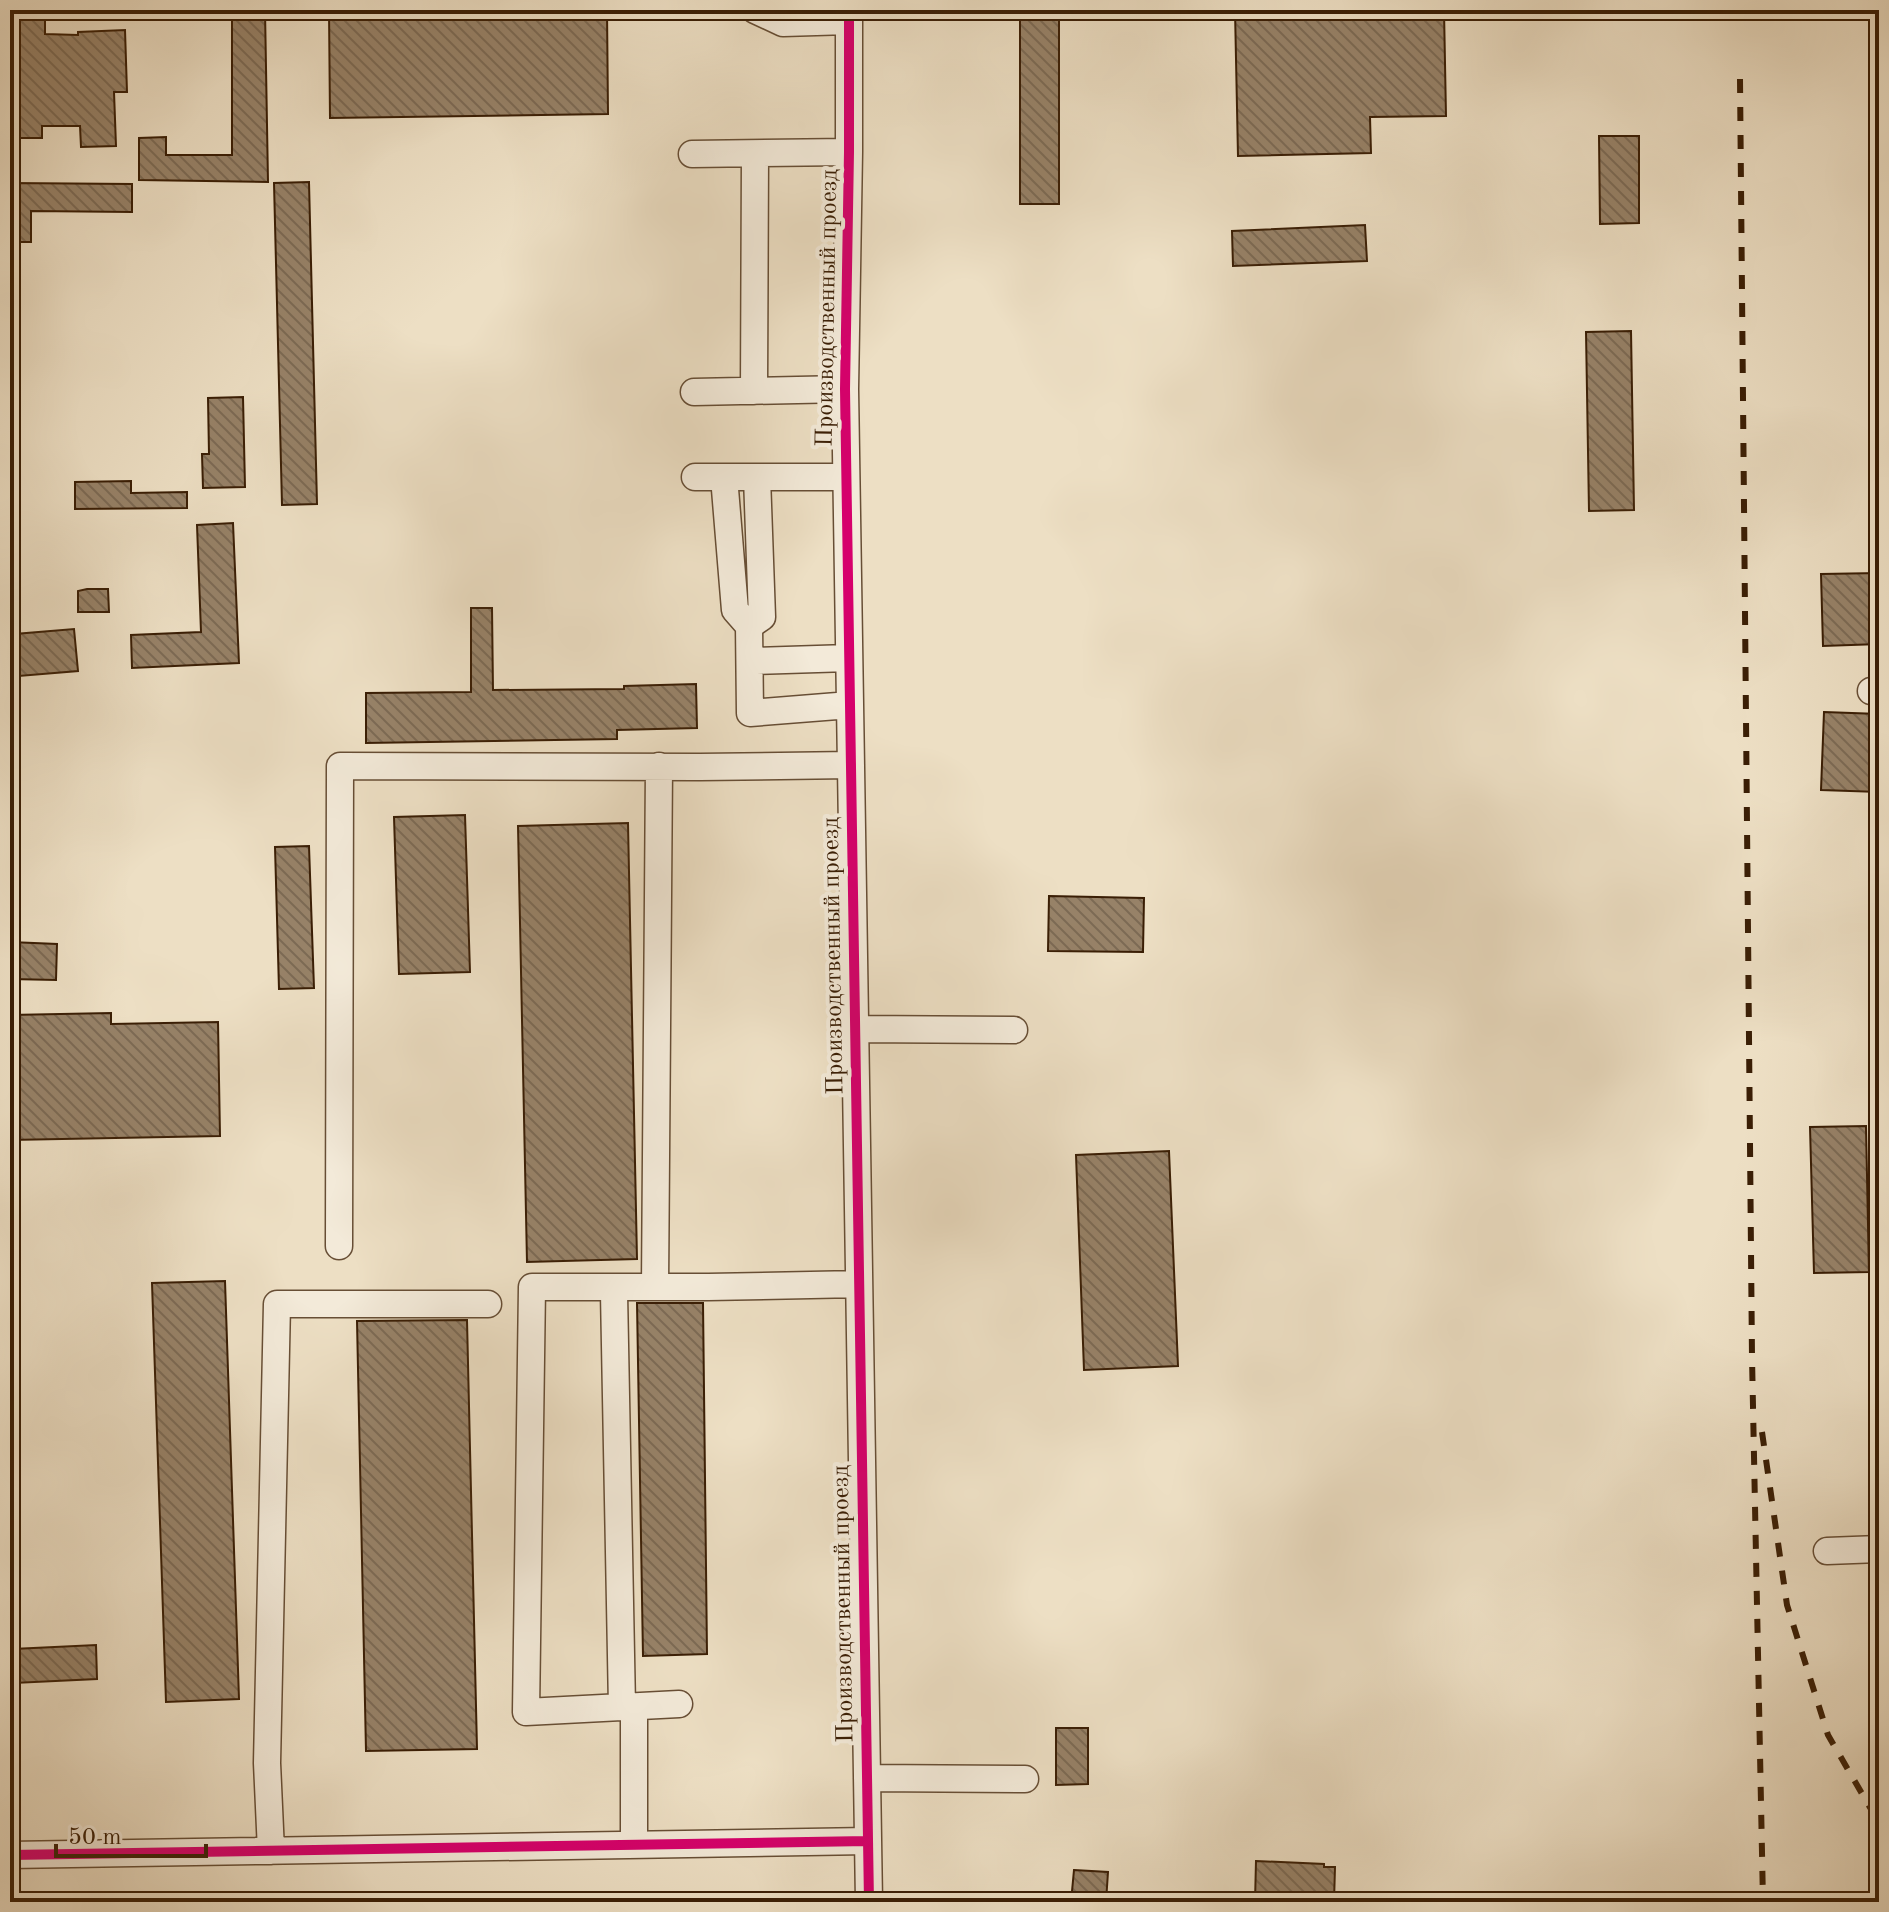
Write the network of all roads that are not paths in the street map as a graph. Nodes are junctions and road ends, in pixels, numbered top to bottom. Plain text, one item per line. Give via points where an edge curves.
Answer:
1 (755, 10) edge
2 (849, 15) edge
3 (849, 152) junction
4 (692, 154) dead end
5 (755, 154) junction
6 (845, 389) junction
7 (754, 391) junction
8 (694, 392) dead end
9 (695, 477) dead end
10 (724, 477) junction
11 (757, 477) junction
12 (846, 477) junction
13 (749, 626) junction
14 (849, 658) junction
15 (750, 661) junction
16 (850, 705) junction
17 (851, 765) junction
18 (659, 766) junction
19 (855, 1029) junction
20 (1014, 1030) dead end
21 (339, 1246) dead end
22 (859, 1284) junction
23 (655, 1287) junction
24 (614, 1293) dead end
25 (488, 1304) dead end
26 (1879, 1549) edge
27 (1827, 1551) dead end
28 (679, 1704) dead end
29 (628, 1707) junction
30 (867, 1778) junction
31 (1025, 1779) dead end
32 (868, 1841) junction
33 (634, 1845) junction
34 (271, 1851) junction
35 (10, 1855) edge
36 (869, 1902) edge

1 - 2 street via 783,23
2 - 3 street, Производственный проезд
3 - 5 street
3 - 6 street, Производственный проезд
4 - 5 street
5 - 7 street
6 - 7 street
6 - 12 street, Производственный проезд
7 - 8 street
9 - 10 street
10 - 11 street
10 - 13 street via 735,610
11 - 12 street
11 - 13 street via 762,617
12 - 14 street, Производственный проезд
13 - 15 street
14 - 15 street
14 - 16 street, Производственный проезд
15 - 16 street via 750,713
16 - 17 street, Производственный проезд
17 - 18 street
17 - 19 street, Производственный проезд
18 - 21 street via 340,766
18 - 23 street
19 - 20 street
19 - 22 street, Производственный проезд
22 - 23 street
22 - 30 street, Производственный проезд
23 - 29 street via 532,1287 526,1712
24 - 29 street
25 - 34 street via 277,1304 267,1763
26 - 27 street
28 - 29 street
29 - 33 street
30 - 31 street
30 - 32 street, Производственный проезд
32 - 33 street
32 - 36 street, Производственный проезд
33 - 34 street
34 - 35 street

